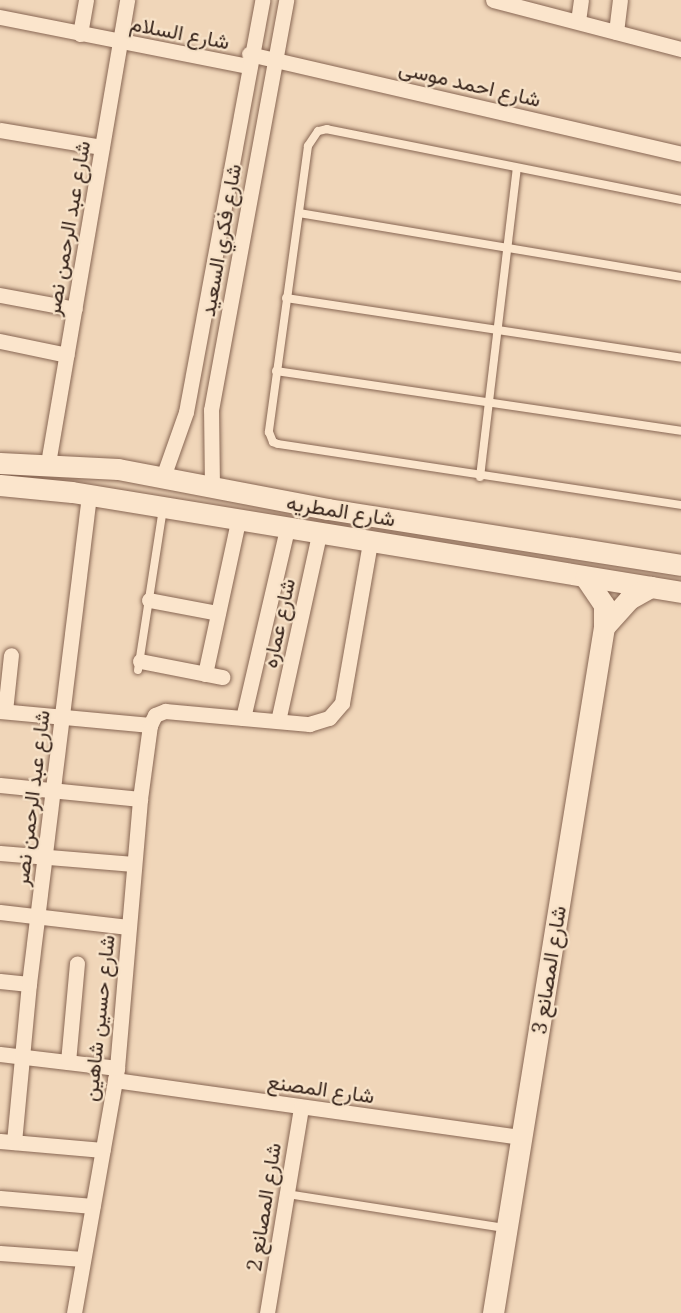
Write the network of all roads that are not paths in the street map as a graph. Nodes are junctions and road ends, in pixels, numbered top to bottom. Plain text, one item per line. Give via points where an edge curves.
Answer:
1 (86, 0) edge
2 (127, 0) edge
3 (262, 0) edge
4 (286, 0) edge
5 (493, 0) edge
6 (580, 0) edge
7 (620, 0) edge
8 (0, 17) edge
9 (578, 21) junction
10 (616, 32) junction
11 (80, 34) junction
12 (120, 42) junction
13 (681, 48) edge
14 (274, 58) junction
15 (248, 60) junction
16 (0, 130) edge
17 (102, 147) junction
18 (681, 154) edge
19 (518, 168) junction
20 (681, 200) edge
21 (299, 213) junction
22 (507, 249) junction
23 (681, 277) edge
24 (0, 295) edge
25 (286, 298) junction
26 (75, 309) junction
27 (498, 330) junction
28 (0, 341) edge
29 (67, 355) junction
30 (681, 358) edge
31 (276, 371) junction
32 (489, 403) junction
33 (681, 431) edge
34 (0, 463) edge
35 (48, 463) junction
36 (98, 466) junction
37 (138, 472) junction
38 (163, 477) junction
39 (480, 477) junction
40 (0, 485) edge
41 (212, 488) junction
42 (92, 496) junction
43 (681, 505) edge
44 (163, 509) junction
45 (201, 516) junction
46 (238, 522) junction
47 (287, 529) junction
48 (319, 534) junction
49 (370, 542) junction
50 (681, 565) edge
51 (585, 577) junction
52 (651, 587) junction
53 (681, 592) edge
54 (149, 600) junction
55 (218, 613) junction
56 (604, 627) junction
57 (11, 655) dead end
58 (139, 666) joint
59 (205, 674) junction
60 (222, 677) dead end
61 (2, 711) edge
62 (62, 718) junction
63 (243, 718) junction
64 (278, 721) junction
65 (150, 725) junction
66 (0, 786) edge
67 (52, 791) junction
68 (140, 799) junction
69 (0, 853) edge
70 (44, 858) junction
71 (134, 864) junction
72 (0, 912) edge
73 (37, 916) junction
74 (128, 927) junction
75 (77, 963) dead end
76 (0, 981) edge
77 (29, 984) junction
78 (0, 1054) edge
79 (21, 1056) junction
80 (68, 1062) junction
81 (116, 1074) junction
82 (301, 1107) junction
83 (521, 1137) junction
84 (7, 1142) edge
85 (103, 1150) junction
86 (287, 1194) junction
87 (0, 1198) edge
88 (93, 1206) junction
89 (506, 1228) junction
90 (0, 1253) edge
91 (83, 1259) junction
92 (74, 1313) edge
93 (267, 1313) edge
94 (493, 1313) edge

1 - 11 street
2 - 12 street, شارع عبد الرحمن نصر
3 - 15 street, شارع فكري السعيد
4 - 14 street, شارع فكري السعيد
5 - 9 street
6 - 9 street
7 - 10 street
8 - 11 street, شارع السلام
9 - 10 street
10 - 13 street
11 - 12 street, شارع السلام
12 - 15 street, شارع السلام
12 - 17 street, شارع عبد الرحمن نصر
14 - 15 street, شارع احمد موسى
14 - 18 street, شارع احمد موسى
14 - 41 street, شارع فكري السعيد via 211,410
15 - 38 street, شارع فكري السعيد via 186,412
16 - 17 street
17 - 26 street, شارع عبد الرحمن نصر
19 - 20 lane
19 - 21 lane via 327,129 318,131 308,146
19 - 22 lane
21 - 22 lane
21 - 25 lane
22 - 23 lane
22 - 27 lane
24 - 26 street
25 - 27 lane
25 - 31 lane
26 - 29 street, شارع عبد الرحمن نصر
27 - 30 lane
27 - 32 lane
28 - 29 street
29 - 35 street, شارع عبد الرحمن نصر
31 - 32 lane
31 - 39 lane via 269,432 273,442
32 - 33 lane
32 - 39 lane
34 - 35 main road, شارع المطريه
35 - 36 main road, شارع المطريه
36 - 37 main road, شارع المطريه
36 - 42 main road via 100,485
37 - 38 main road, شارع المطريه
37 - 45 main road via 141,485 150,494 188,503
38 - 41 main road, شارع المطريه
39 - 43 lane
40 - 42 main road, شارع المطريه
41 - 50 main road, شارع المطريه
42 - 44 main road, شارع المطريه
42 - 62 street, شارع عبد الرحمن نصر
44 - 45 main road, شارع المطريه
44 - 54 lane
45 - 46 main road, شارع المطريه
46 - 47 main road, شارع المطريه
46 - 55 street
47 - 48 main road, شارع المطريه
47 - 63 street
48 - 49 main road, شارع المطريه
48 - 64 street, شارع عماره
49 - 51 main road, شارع المطريه
49 - 64 street via 342,703 320,722
51 - 52 main road, شارع المطريه
51 - 56 main road, شارع المصانع 3 via 604,605
52 - 53 main road, شارع المطريه
52 - 56 main road via 619,607
54 - 55 street
54 - 58 lane
55 - 59 street
56 - 83 main road, شارع المصانع 3
57 - 61 street
58 - 59 street
59 - 60 street
61 - 62 street
62 - 65 street
62 - 67 street, شارع عبد الرحمن نصر
63 - 64 street
63 - 65 street via 165,711 155,716
65 - 68 street, شارع حسين شاهين
66 - 67 street
67 - 68 street
67 - 70 street, شارع عبد الرحمن نصر
68 - 71 street, شارع حسين شاهين
69 - 70 street
70 - 71 street
70 - 73 street, شارع عبد الرحمن نصر
71 - 74 street, شارع حسين شاهين
72 - 73 street
73 - 74 street
73 - 77 street, شارع عبد الرحمن نصر
74 - 81 street, شارع حسين شاهين
75 - 80 street
76 - 77 street
77 - 79 street, شارع عبد الرحمن نصر
78 - 79 street, شارع المصنع
79 - 80 street, شارع المصنع
79 - 84 street, شارع عبد الرحمن نصر
80 - 81 street, شارع المصنع
81 - 82 street, شارع المصنع
81 - 85 street, شارع حسين شاهين
82 - 83 street, شارع المصنع
82 - 86 street, شارع المصانع 2
83 - 89 main road, شارع المصانع 3
84 - 85 street
85 - 88 street, شارع حسين شاهين
86 - 89 lane
86 - 93 street, شارع المصانع 2
87 - 88 street
88 - 91 street, شارع حسين شاهين
89 - 94 main road, شارع المصانع 3
90 - 91 street
91 - 92 street, شارع حسين شاهين

